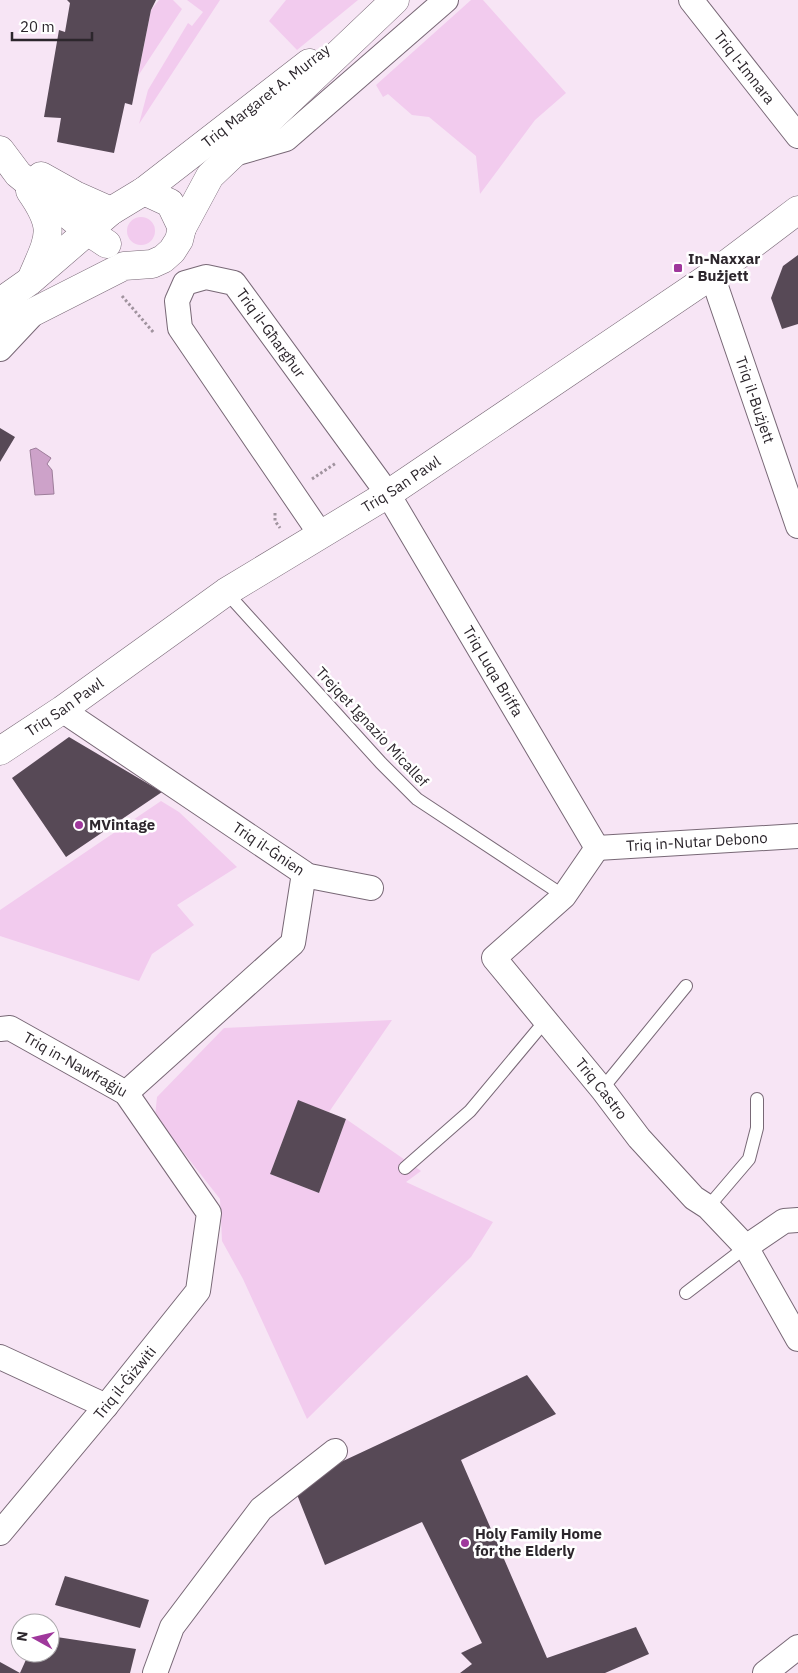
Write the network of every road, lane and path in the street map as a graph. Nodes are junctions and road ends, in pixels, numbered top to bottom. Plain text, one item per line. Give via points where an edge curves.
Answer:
1 (389, 0) edge
2 (395, 0) edge
3 (446, 0) edge
4 (691, 0) edge
5 (798, 136) edge
6 (234, 154) junction
7 (8, 160) edge
8 (144, 192) junction
9 (798, 210) edge
10 (103, 226) junction
11 (182, 228) junction
12 (712, 275) junction
13 (121, 279) junction
14 (30, 280) junction
15 (0, 302) edge
16 (38, 308) junction
17 (0, 329) edge
18 (156, 336) dead end
19 (0, 350) edge
20 (355, 451) junction
21 (293, 492) junction
22 (388, 494) junction
23 (798, 526) edge
24 (321, 535) junction
25 (295, 552) junction
26 (226, 592) junction
27 (62, 710) junction
28 (0, 751) edge
29 (798, 836) edge
30 (597, 848) junction
31 (304, 875) junction
32 (371, 888) dead end
33 (564, 896) junction
34 (686, 986) dead end
35 (546, 1020) junction
36 (0, 1029) edge
37 (602, 1089) junction
38 (126, 1093) junction
39 (757, 1099) dead end
40 (405, 1168) dead end
41 (701, 1202) junction
42 (210, 1213) joint
43 (798, 1220) edge
44 (746, 1247) junction
45 (686, 1293) dead end
46 (798, 1339) edge
47 (0, 1357) edge
48 (106, 1406) junction
49 (335, 1451) dead end
50 (0, 1533) edge
51 (798, 1647) edge
52 (155, 1673) edge
53 (765, 1673) edge

1 - 8 main road, Triq Margaret A. Murray
2 - 6 main road, Triq Margaret A. Murray
3 - 6 street, Triq Margaret A. Murray via 286,139
4 - 5 street, Triq l-Imnara
6 - 11 main road, Triq Margaret A. Murray via 210,176
7 - 10 main road via 74,195
7 - 14 main road via 39,205 49,228 46,245
8 - 10 main road, Triq Margaret A. Murray
8 - 11 main road via 170,203
9 - 12 main road, Triq San Pawl
10 - 13 main road
10 - 14 main road, Triq Margaret A. Murray
11 - 13 main road, Triq Margaret A. Murray via 179,240 163,259
12 - 22 main road, Triq San Pawl
12 - 23 street, Triq il-Bużjett
13 - 16 main road
13 - 18 path
14 - 15 main road, Triq Margaret A. Murray
16 - 17 main road
16 - 19 street
20 - 21 path
20 - 21 street, Triq il-Għargħur via 234,283 206,277 186,283 176,302 180,328
20 - 22 street, Triq il-Għargħur
21 - 24 street, Triq il-Għargħur
21 - 25 path via 275,513 275,521
22 - 24 main road, Triq San Pawl
22 - 30 street, Triq Luqa Briffa
24 - 25 main road, Triq San Pawl
25 - 26 main road, Triq San Pawl
26 - 27 main road, Triq San Pawl
26 - 33 lane, Trejqet Ignazio Micallef via 417,799
27 - 28 main road, Triq San Pawl
27 - 31 street, Triq il-Ġnien
29 - 30 street, Triq in-Nutar Debono
30 - 33 street, Triq Castro
31 - 32 street
31 - 38 street, Triq il-Ġnien via 293,943
33 - 35 street, Triq Castro via 494,958
34 - 37 lane
35 - 37 street, Triq Castro
35 - 40 lane via 470,1111
36 - 38 street, Triq in-Nawfraġju via 10,1028
37 - 41 street, Triq Castro via 639,1138
38 - 42 street, Triq in-Nawfraġju
39 - 41 lane via 757,1128 748,1159
41 - 44 street, Triq Castro
42 - 48 street, Triq il-Ġiżwiti via 198,1291
43 - 44 street via 784,1221
44 - 45 lane
44 - 46 street, Triq Castro
47 - 48 street
48 - 50 street, Triq il-Ġiżwiti
49 - 52 street via 261,1510 172,1627
51 - 53 street

